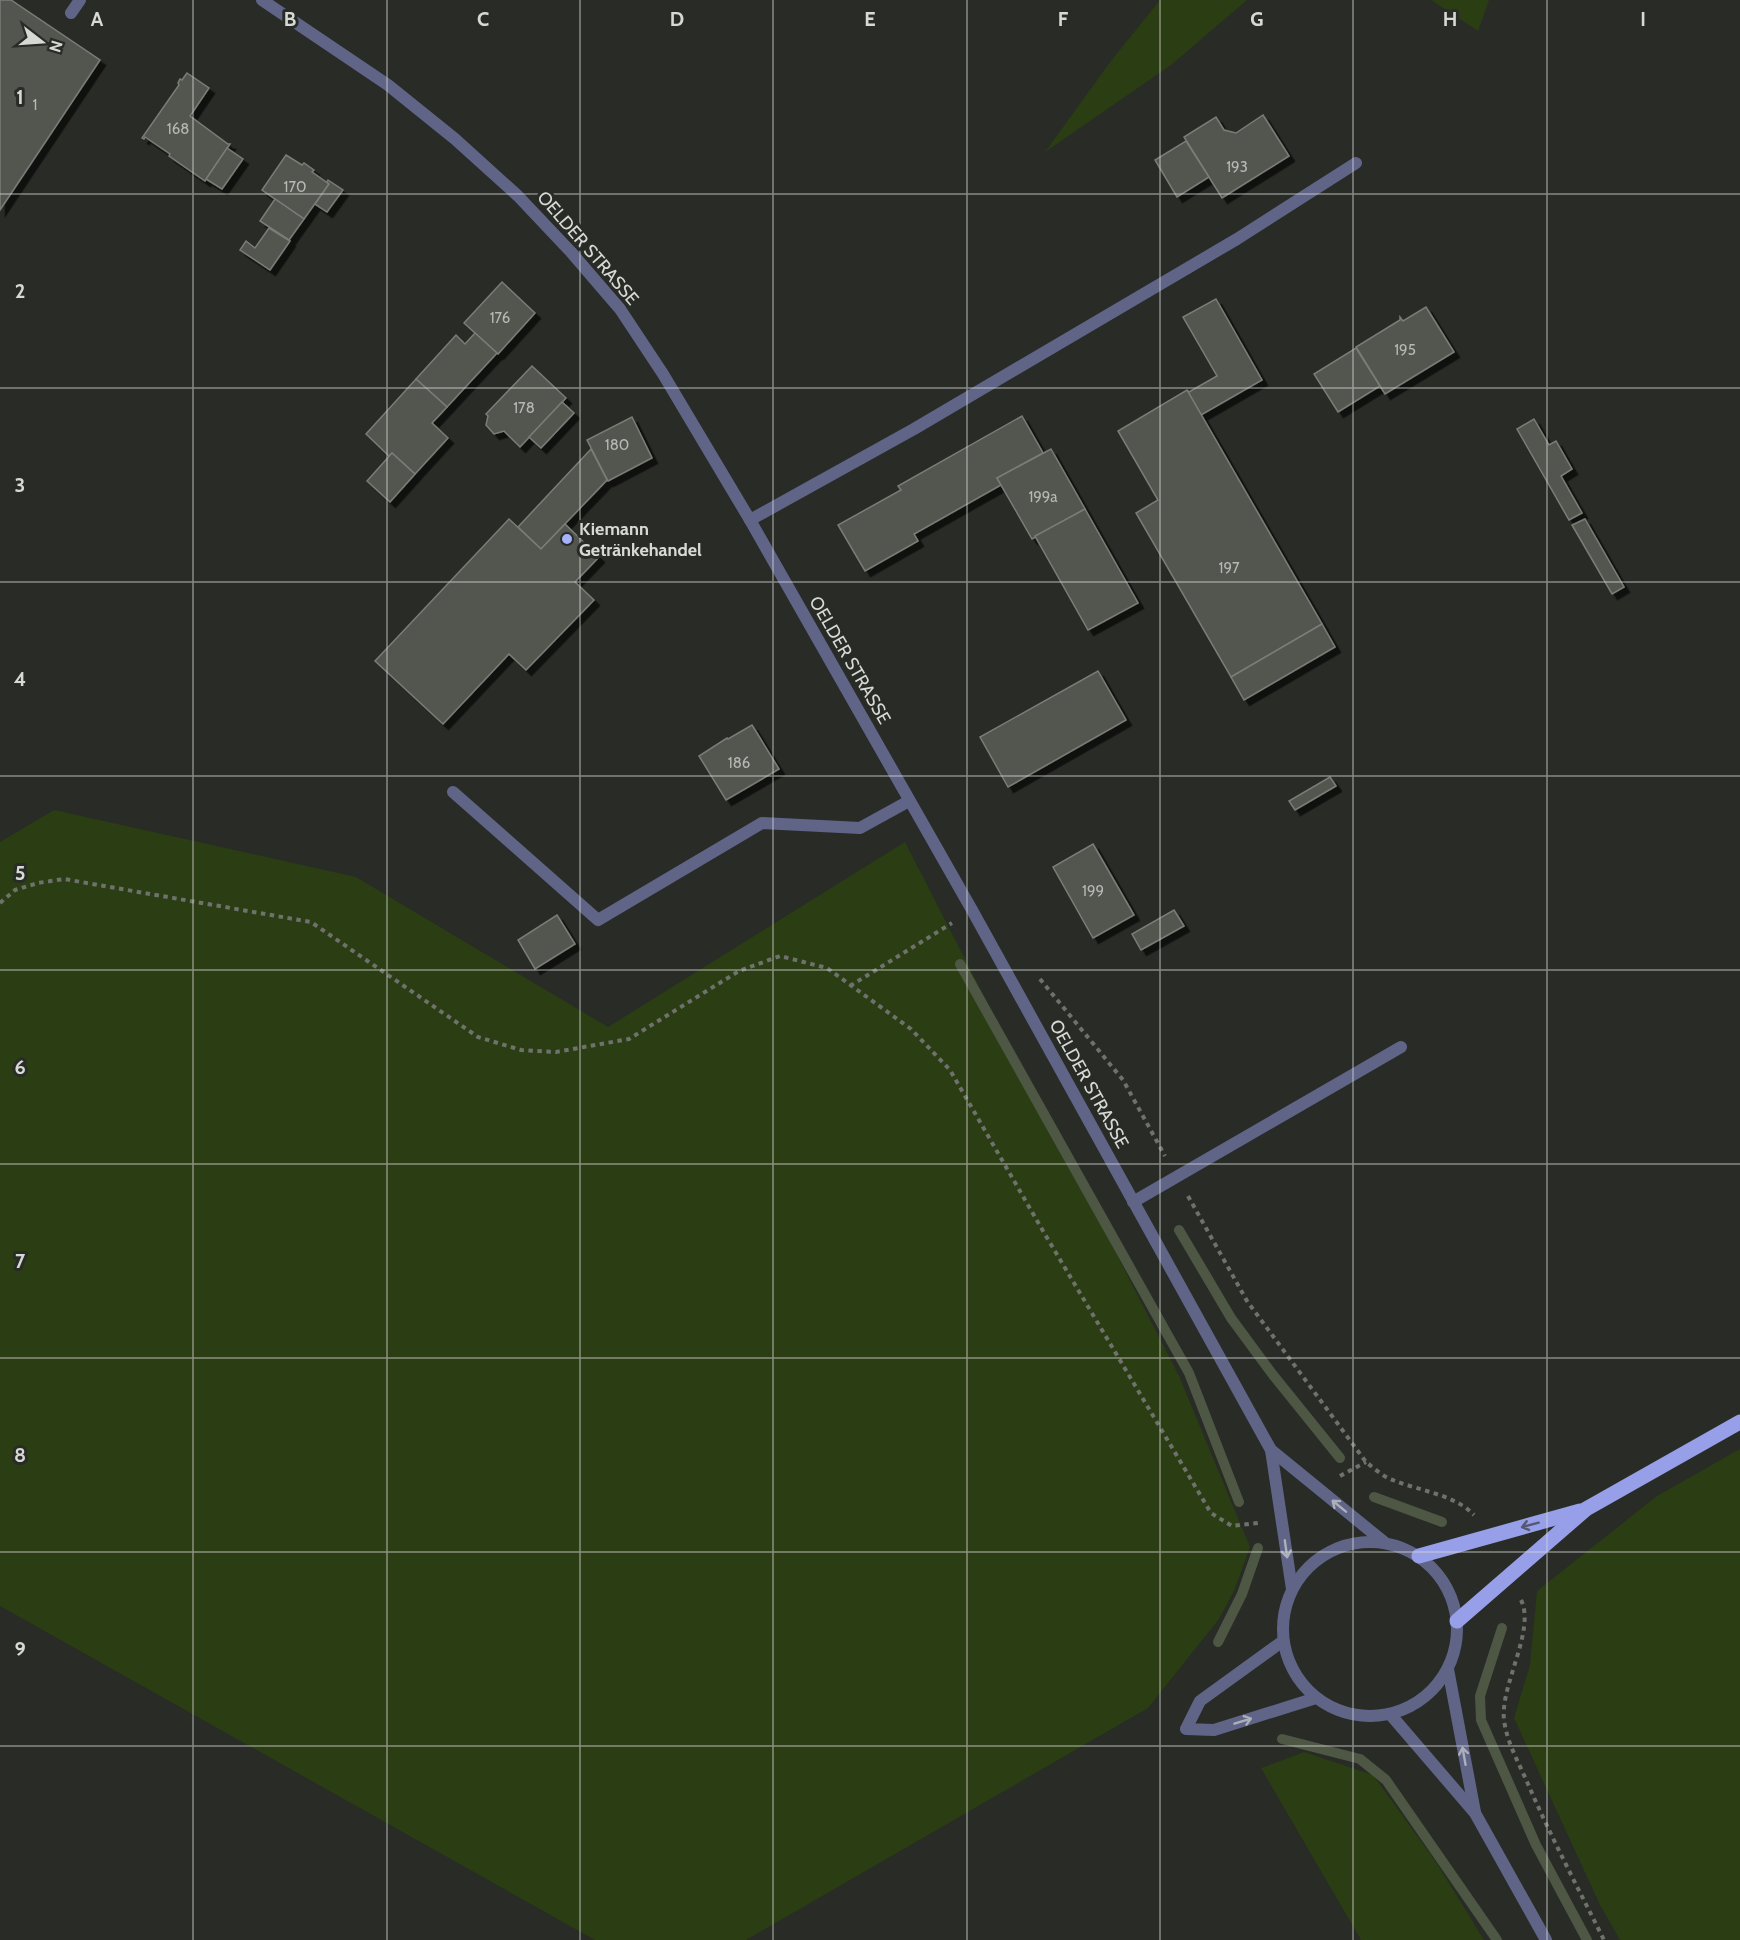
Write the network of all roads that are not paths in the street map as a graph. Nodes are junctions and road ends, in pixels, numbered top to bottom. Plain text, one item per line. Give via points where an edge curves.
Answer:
1 (80, 0) edge
2 (262, 0) edge
3 (72, 13) dead end
4 (1356, 163) dead end
5 (750, 520) junction
6 (453, 792) dead end
7 (909, 801) junction
8 (1401, 1047) dead end
9 (1133, 1202) junction
10 (1740, 1422) edge
11 (1272, 1450) junction
12 (1586, 1509) junction
13 (1385, 1543) junction
14 (1419, 1556) junction
15 (1292, 1589) junction
16 (1457, 1621) junction
17 (1283, 1641) junction
18 (1448, 1669) junction
19 (1316, 1698) junction
20 (1390, 1714) junction
21 (1475, 1813) junction
22 (1546, 1940) edge

1 - 3 street
2 - 5 street, OELDER STRASSE via 388,85 455,139 572,252 620,309
4 - 5 street via 1237,239 914,429
5 - 7 street, OELDER STRASSE
6 - 7 street via 597,920 762,823 860,828
7 - 9 street, OELDER STRASSE
8 - 9 street
9 - 11 street, OELDER STRASSE
10 - 12 main road
13 -> 11 street, OELDER STRASSE
11 -> 15 street, OELDER STRASSE
12 -> 14 main road
12 - 16 main road
13 - 14 street
13 - 15 street via 1352,1543 1329,1551 1308,1567
14 - 16 street via 1438,1574 1451,1596
15 - 17 street via 1284,1614
16 - 18 street via 1456,1646
17 - 19 street via 1300,1682
17 -> 19 street via 1200,1701 1185,1729 1214,1730
18 - 20 street via 1433,1690 1414,1705
21 -> 18 street
19 - 20 street via 1339,1711 1364,1717
20 - 21 street
21 - 22 street

